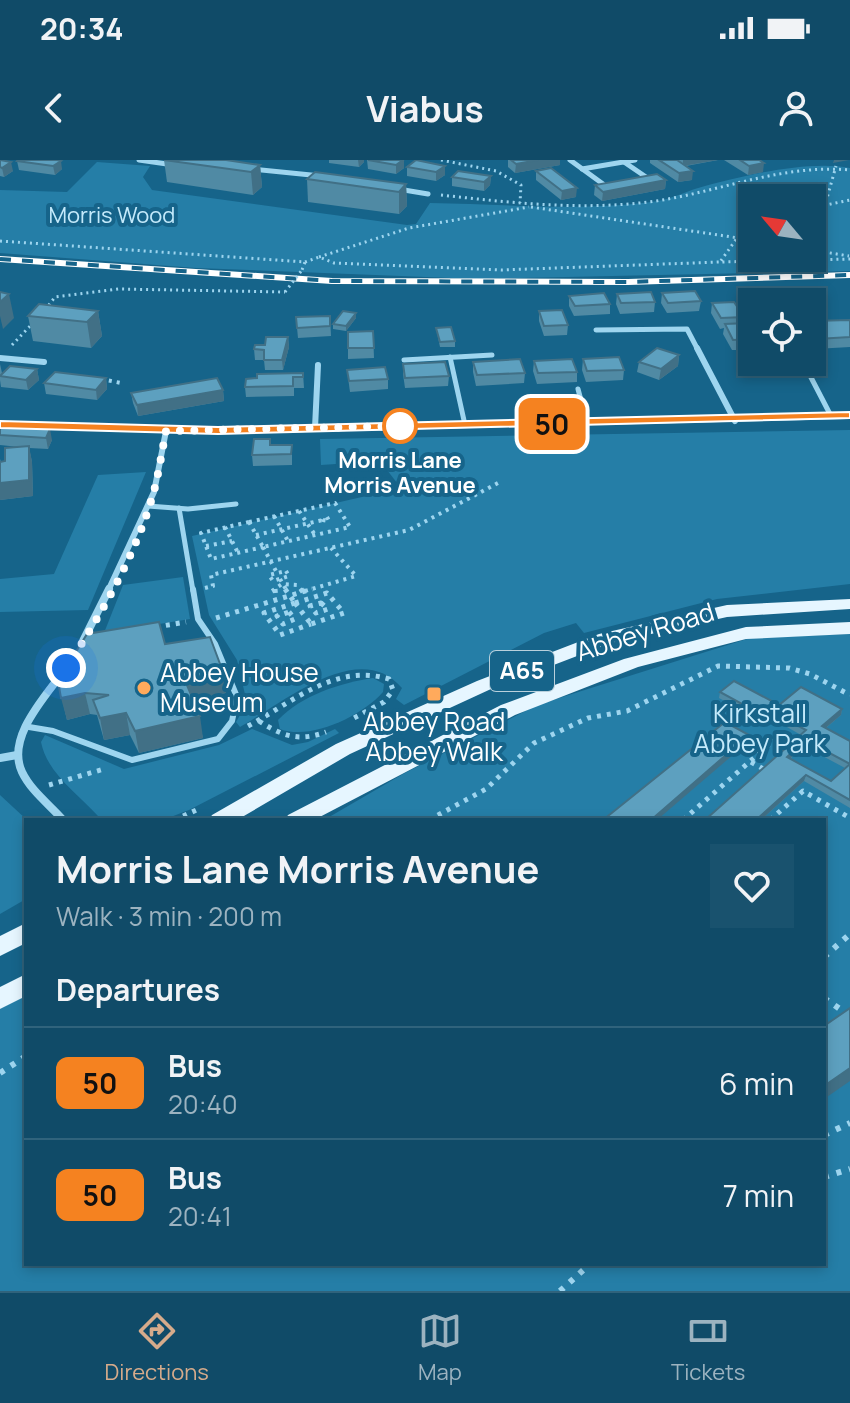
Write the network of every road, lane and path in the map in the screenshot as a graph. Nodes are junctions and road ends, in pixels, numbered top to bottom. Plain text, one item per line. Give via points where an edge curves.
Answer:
1 (139, 160) edge
2 (441, 160) edge
3 (570, 160) edge
4 (635, 160) edge
5 (623, 162) edge
6 (178, 165) edge
7 (836, 166) junction
8 (250, 169) edge
9 (582, 169) junction
10 (850, 170) edge
11 (331, 177) edge
12 (646, 177) edge
13 (603, 184) edge
14 (394, 188) edge
15 (428, 194) joint
16 (850, 200) edge
17 (491, 201) junction
18 (826, 202) joint
19 (520, 203) junction
20 (529, 207) junction
21 (737, 238) joint
22 (0, 241) edge
23 (826, 253) edge
24 (319, 257) junction
25 (850, 258) edge
26 (305, 262) junction
27 (720, 262) junction
28 (596, 330) dead end
29 (9, 348) dead end
30 (492, 355) dead end
31 (450, 357) junction
32 (0, 358) edge
33 (404, 360) edge
34 (44, 362) dead end
35 (318, 365) dead end
36 (810, 376) edge
37 (89, 378) edge
38 (121, 383) dead end
39 (578, 389) dead end
40 (831, 416) junction
41 (850, 416) edge
42 (735, 421) junction
43 (587, 423) junction
44 (0, 424) edge
45 (465, 425) junction
46 (315, 428) junction
47 (166, 431) junction
48 (498, 483) dead end
49 (236, 504) dead end
50 (148, 506) junction
51 (319, 507) junction
52 (179, 508) junction
53 (299, 511) junction
54 (274, 516) junction
55 (343, 516) junction
56 (327, 519) junction
57 (249, 522) junction
58 (307, 523) junction
59 (225, 527) junction
60 (281, 529) junction
61 (334, 531) junction
62 (256, 535) junction
63 (315, 535) junction
64 (232, 541) junction
65 (288, 541) junction
66 (206, 546) junction
67 (263, 547) junction
68 (331, 548) junction
69 (238, 553) junction
70 (271, 562) junction
71 (280, 578) junction
72 (213, 586) dead end
73 (303, 592) junction
74 (289, 596) junction
75 (310, 598) junction
76 (277, 600) junction
77 (294, 603) junction
78 (335, 603) junction
79 (850, 604) edge
80 (314, 607) junction
81 (279, 608) junction
82 (323, 609) junction
83 (302, 613) junction
84 (282, 617) junction
85 (291, 619) junction
86 (328, 619) junction
87 (200, 621) junction
88 (271, 623) junction
89 (311, 624) junction
90 (850, 628) edge
91 (143, 629) edge
92 (296, 629) junction
93 (80, 647) edge
94 (72, 659) edge
95 (850, 695) edge
96 (352, 719) junction
97 (259, 721) junction
98 (29, 727) junction
99 (357, 729) dead end
100 (779, 736) dead end
101 (218, 739) junction
102 (17, 755) junction
103 (0, 758) edge
104 (132, 760) junction
105 (751, 762) junction
106 (777, 776) edge
107 (790, 784) edge
108 (36, 789) junction
109 (803, 791) junction
110 (61, 818) edge
111 (223, 818) edge
112 (300, 818) edge
113 (433, 818) edge
114 (685, 818) edge
115 (772, 818) edge
116 (850, 818) edge
117 (24, 933) edge
118 (850, 934) edge
119 (0, 947) edge
120 (826, 955) edge
121 (24, 985) edge
122 (0, 999) edge
123 (826, 999) edge
124 (850, 1016) edge
125 (24, 1057) edge
126 (0, 1073) edge
127 (850, 1123) edge
128 (826, 1134) edge
129 (850, 1169) edge
130 (826, 1176) edge
131 (588, 1266) edge
132 (560, 1291) edge

1 - 6 street
2 - 19 path via 496,171 521,185
3 - 9 street
4 - 5 street
5 - 9 street
5 - 12 street
7 - 10 path
7 - 18 path
7 - 19 path via 712,185 660,200
8 - 11 street
9 - 13 street
14 - 15 street
15 - 17 path
16 - 18 path
17 - 19 path
17 - 20 path
20 - 21 path
20 - 24 path via 409,228
21 - 27 path
22 - 26 path
23 - 25 path
24 - 26 path
24 - 27 path via 334,263 501,270
25 - 27 path
26 - 29 path, bridge via 285,292 119,289 55,297
28 - 42 street via 687,329
30 - 31 lane
31 - 33 lane
31 - 45 lane
32 - 34 street
35 - 46 street
36 - 40 lane
37 - 38 path
39 - 43 lane
40 - 41 street
40 - 42 street
42 - 43 street
43 - 45 street
44 - 47 street
45 - 46 street
46 - 47 street
47 - 50 street
48 - 68 path via 409,530
49 - 52 lane
50 - 52 lane
50 - 93 street via 111,592
51 - 53 path
51 - 55 path via 335,503
51 - 56 path
52 - 87 lane
53 - 54 path
53 - 58 path
54 - 57 path
54 - 60 path
55 - 56 path
55 - 61 path via 350,527
56 - 58 path
56 - 61 path
57 - 59 path
57 - 62 path
58 - 60 path
58 - 63 path
59 - 64 path
59 - 66 path via 201,533
60 - 62 path
60 - 65 path
61 - 63 path
62 - 67 path
63 - 65 path
64 - 66 path
64 - 69 path
65 - 67 path
66 - 69 path via 211,559
67 - 69 path
67 - 70 path
68 - 70 path
68 - 73 path via 356,576
70 - 71 path
70 - 72 path via 211,575
71 - 73 path
71 - 74 path
71 - 76 path via 272,591
73 - 74 path
74 - 76 path
74 - 77 path
75 - 77 path
75 - 78 path via 327,593
75 - 80 path
76 - 87 path
77 - 81 path
77 - 83 path
78 - 82 path
78 - 86 path via 344,613
79 - 111 main road, A65 via 727,611 606,638 484,685 343,749
80 - 82 path via 316,613
80 - 83 path
81 - 84 path
81 - 88 path via 264,613
82 - 86 path
83 - 85 path
83 - 89 path
84 - 85 path via 283,624
84 - 88 path
85 - 92 path
86 - 89 path
87 - 91 path
87 - 101 lane via 237,697 232,721
88 - 92 path via 280,635
89 - 92 path
90 - 112 main road, Abbey Road / A65 via 746,633 631,663 508,710
94 - 98 street
95 - 113 path via 789,668 718,666 627,711 588,718 534,743 486,789
96 - 97 path via 316,736 292,738
96 - 97 path via 384,702 393,690 389,679 373,672 351,674
96 - 99 path
97 - 101 path
98 - 102 street
98 - 104 lane
100 - 105 path
101 - 104 lane
102 - 103 street
102 - 108 street via 21,772
104 - 108 path
105 - 106 path
105 - 114 path
107 - 109 path
108 - 110 street
109 - 115 path
109 - 116 path
117 - 119 main road
118 - 120 path
121 - 122 main road
123 - 124 path
125 - 126 path
127 - 128 path
129 - 130 path
131 - 132 path

